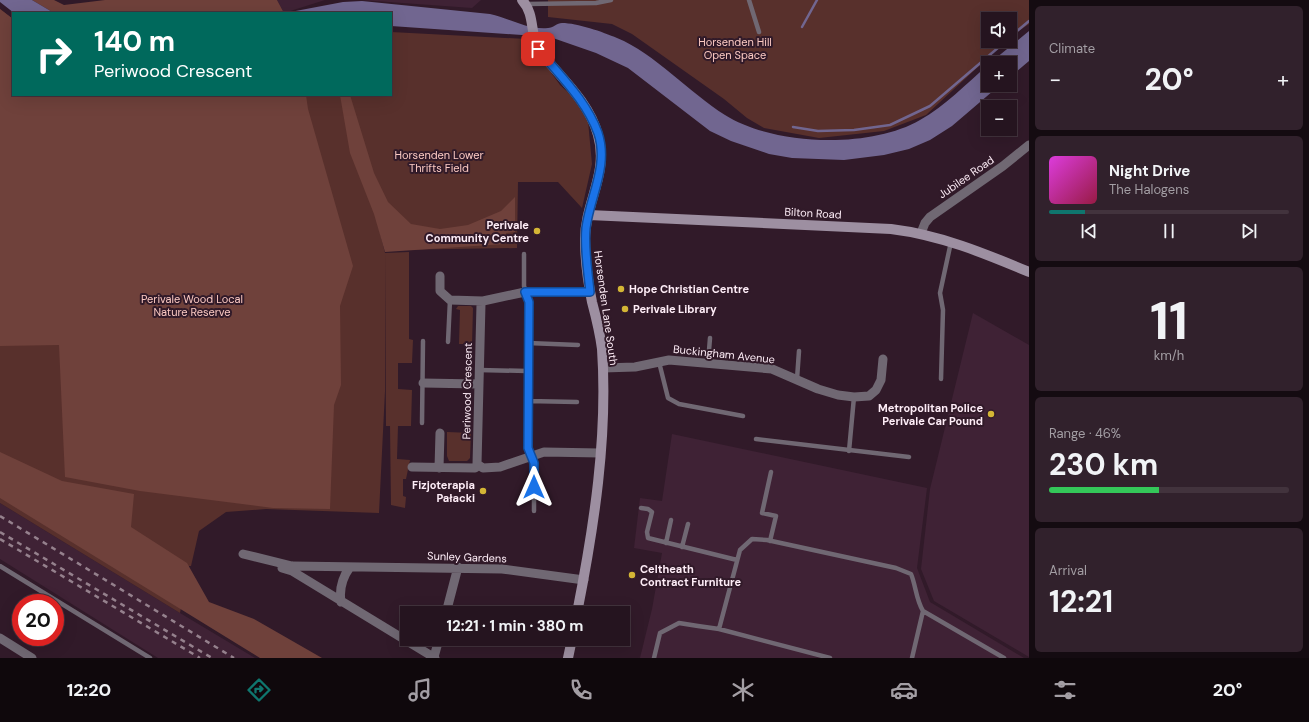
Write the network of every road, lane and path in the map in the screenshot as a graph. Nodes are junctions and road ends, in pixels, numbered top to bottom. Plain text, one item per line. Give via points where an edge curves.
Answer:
1 (611, 0) edge
2 (749, 0) edge
3 (524, 2) edge
4 (759, 32) dead end
5 (1029, 145) edge
6 (589, 215) junction
7 (921, 233) junction
8 (951, 242) junction
9 (524, 254) dead end
10 (1029, 272) edge
11 (440, 276) dead end
12 (525, 292) junction
13 (590, 292) junction
14 (450, 300) junction
15 (483, 301) junction
16 (710, 338) dead end
17 (423, 341) dead end
18 (448, 342) dead end
19 (528, 343) junction
20 (578, 345) dead end
21 (799, 352) dead end
22 (883, 359) dead end
23 (658, 362) junction
24 (708, 363) junction
25 (603, 368) junction
26 (479, 370) junction
27 (527, 371) junction
28 (797, 379) junction
29 (941, 379) dead end
30 (423, 383) junction
31 (478, 384) junction
32 (854, 397) junction
33 (528, 401) junction
34 (577, 402) dead end
35 (743, 416) dead end
36 (422, 423) dead end
37 (440, 433) dead end
38 (756, 438) dead end
39 (849, 451) junction
40 (600, 453) junction
41 (531, 455) junction
42 (909, 457) dead end
43 (478, 466) junction
44 (412, 467) dead end
45 (439, 468) junction
46 (771, 472) dead end
47 (641, 508) dead end
48 (534, 511) dead end
49 (671, 520) dead end
50 (688, 524) dead end
51 (770, 541) junction
52 (666, 543) junction
53 (682, 547) junction
54 (737, 560) junction
55 (0, 566) edge
56 (458, 567) junction
57 (350, 568) junction
58 (584, 580) junction
59 (341, 602) junction
60 (448, 606) edge
61 (578, 606) edge
62 (923, 612) junction
63 (719, 629) junction
64 (0, 638) edge
65 (438, 646) edge
66 (571, 646) edge
67 (32, 658) edge
68 (150, 658) edge
69 (435, 658) edge
70 (568, 658) edge
71 (654, 658) edge
72 (830, 658) edge
73 (912, 658) edge
74 (1004, 658) edge

1 - 3 lane via 596,3
2 - 4 lane
3 - 6 street, Horsenden Lane South via 533,24 538,49 578,96 598,134 601,146 600,168
5 - 7 street, Jubilee Road via 930,217
6 - 7 street, Bilton Road via 891,229
6 - 13 street, Horsenden Lane South via 585,238
7 - 8 street, Bilton Road
8 - 10 street, Bilton Road
8 - 29 lane via 940,293 943,310
9 - 12 lane
11 - 14 street via 440,291
12 - 13 street
12 - 15 street
12 - 19 lane via 529,302
13 - 25 street, Horsenden Lane South via 600,334
14 - 15 street
14 - 18 lane
15 - 26 street, Periwood Crescent
16 - 24 lane
17 - 30 lane
19 - 20 lane
19 - 27 lane
21 - 28 lane
22 - 32 street, Buckingham Avenue via 881,380 876,390 868,396
23 - 24 street, Buckingham Avenue via 669,360
23 - 25 street, Buckingham Avenue via 634,367
23 - 35 lane via 668,398 679,404
24 - 28 street, Buckingham Avenue via 772,369
25 - 40 street, Horsenden Lane South
26 - 27 lane
26 - 31 street, Periwood Crescent
27 - 33 lane
28 - 32 street, Buckingham Avenue via 824,391
30 - 31 street
30 - 36 lane
31 - 43 street, Periwood Crescent
32 - 39 lane
33 - 34 lane
33 - 41 lane via 528,448
37 - 45 street
38 - 39 lane
39 - 42 lane
40 - 41 street via 544,452
40 - 58 street, Horsenden Lane South
41 - 43 street via 500,467
41 - 48 lane via 534,463
43 - 45 street
44 - 45 street
46 - 51 lane via 762,513 776,516
47 - 52 lane via 652,512 648,538
49 - 52 lane
50 - 53 lane
51 - 54 lane via 752,539 740,550
51 - 62 lane via 896,568 911,574
52 - 53 lane
53 - 54 lane
54 - 63 lane
55 - 68 lane
56 - 57 street, Sunley Gardens
56 - 58 street, Sunley Gardens via 502,569
56 - 60 street
57 - 59 street via 342,582
57 - 59 street, Sunley Gardens via 292,566 243,554 292,571
58 - 61 street, Horsenden Lane South
59 - 69 street
62 - 73 lane
62 - 74 lane
63 - 71 lane via 679,623 660,633
63 - 72 lane
64 - 67 street
65 - 69 street
66 - 70 street

